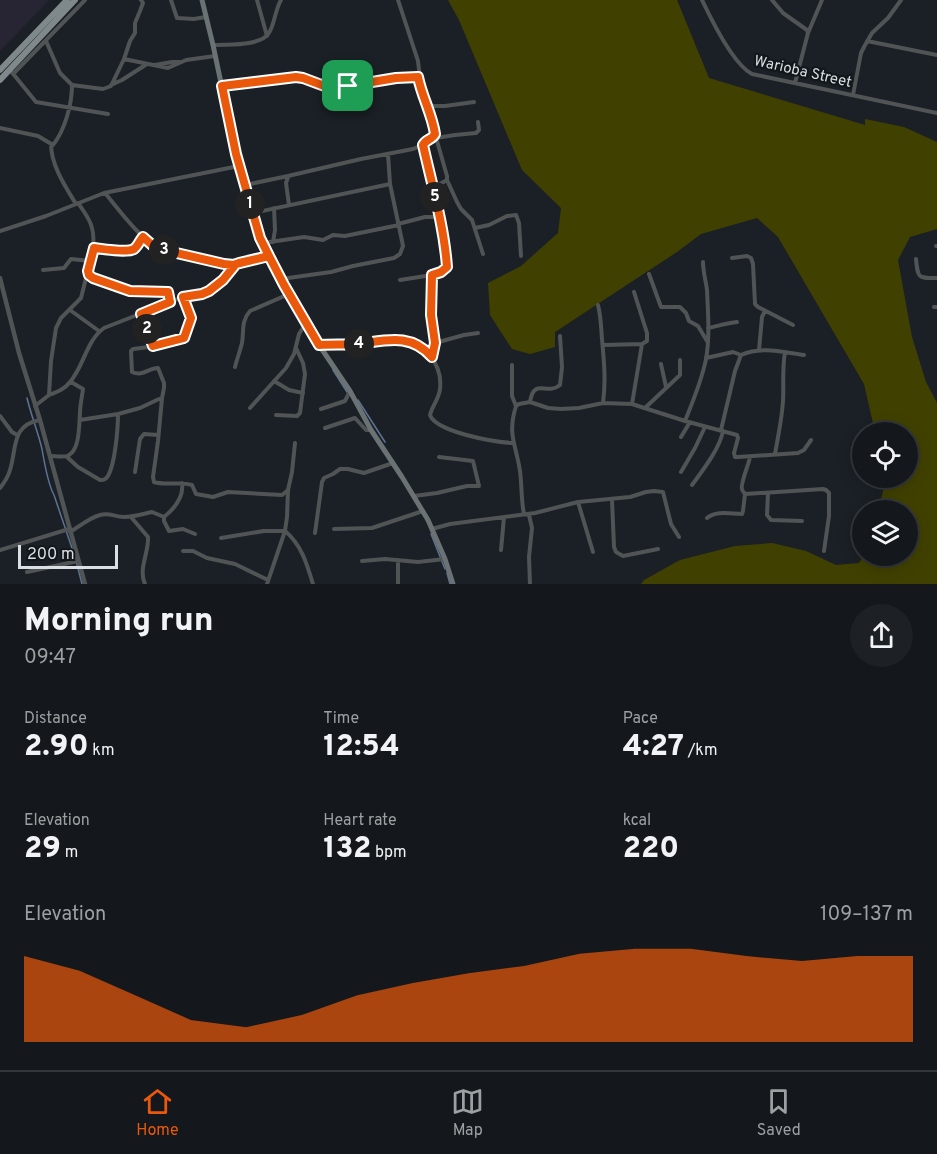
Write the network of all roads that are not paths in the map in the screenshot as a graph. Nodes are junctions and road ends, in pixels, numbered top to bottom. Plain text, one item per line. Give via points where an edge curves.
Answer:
1 (67, 0) edge
2 (75, 0) edge
3 (85, 0) edge
4 (141, 0) edge
5 (171, 0) edge
6 (202, 0) edge
7 (257, 0) edge
8 (281, 0) edge
9 (398, 0) edge
10 (702, 0) edge
11 (772, 0) edge
12 (822, 0) edge
13 (901, 0) edge
14 (206, 17) junction
15 (808, 33) junction
16 (267, 36) junction
17 (46, 41) junction
18 (867, 41) junction
19 (213, 45) junction
20 (937, 55) edge
21 (215, 56) junction
22 (124, 59) junction
23 (147, 64) junction
24 (0, 70) edge
25 (11, 72) junction
26 (418, 77) junction
27 (0, 80) edge
28 (795, 82) junction
29 (72, 85) junction
30 (111, 86) junction
31 (222, 86) junction
32 (853, 95) junction
33 (474, 102) dead end
34 (427, 106) junction
35 (68, 108) junction
36 (937, 113) edge
37 (108, 114) dead end
38 (478, 122) dead end
39 (0, 128) edge
40 (434, 137) junction
41 (51, 144) junction
42 (423, 145) junction
43 (388, 154) junction
44 (239, 166) junction
45 (288, 176) junction
46 (447, 180) junction
47 (390, 184) junction
48 (245, 185) junction
49 (433, 188) junction
50 (104, 193) junction
51 (77, 203) junction
52 (289, 205) junction
53 (274, 208) junction
54 (253, 213) junction
55 (439, 218) junction
56 (398, 225) junction
57 (475, 228) junction
58 (0, 231) edge
59 (143, 237) junction
60 (273, 242) junction
61 (262, 243) junction
62 (94, 248) junction
63 (483, 254) dead end
64 (269, 256) junction
65 (521, 256) dead end
66 (732, 258) dead end
67 (916, 259) dead end
68 (90, 261) junction
69 (703, 262) dead end
70 (234, 265) junction
71 (43, 270) dead end
72 (649, 274) dead end
73 (89, 275) junction
74 (432, 275) junction
75 (0, 278) edge
76 (937, 278) edge
77 (281, 279) junction
78 (400, 280) dead end
79 (634, 292) dead end
80 (289, 294) junction
81 (183, 297) junction
82 (170, 302) junction
83 (598, 305) dead end
84 (70, 310) junction
85 (765, 311) junction
86 (141, 314) junction
87 (737, 322) dead end
88 (306, 323) junction
89 (793, 324) dead end
90 (708, 328) junction
91 (99, 331) junction
92 (478, 333) dead end
93 (560, 336) dead end
94 (708, 341) junction
95 (435, 343) junction
96 (642, 344) junction
97 (319, 345) junction
98 (603, 345) junction
99 (153, 346) junction
100 (296, 347) junction
101 (759, 350) junction
102 (785, 352) junction
103 (741, 355) junction
104 (804, 355) dead end
105 (432, 357) junction
106 (706, 358) junction
107 (680, 360) dead end
108 (661, 364) dead end
109 (512, 365) dead end
110 (235, 367) dead end
111 (71, 381) junction
112 (274, 381) junction
113 (666, 388) junction
114 (350, 391) junction
115 (303, 393) junction
116 (49, 395) junction
117 (159, 399) dead end
118 (530, 402) junction
119 (603, 403) junction
120 (632, 404) junction
121 (35, 406) junction
122 (516, 406) junction
123 (646, 407) junction
124 (250, 408) dead end
125 (321, 409) dead end
126 (118, 414) junction
127 (276, 415) dead end
128 (0, 416) edge
129 (40, 420) junction
130 (80, 420) junction
131 (687, 422) junction
132 (705, 427) junction
133 (325, 428) dead end
134 (371, 430) junction
135 (722, 430) junction
136 (17, 435) junction
137 (158, 435) junction
138 (681, 437) dead end
139 (811, 440) dead end
140 (295, 443) dead end
141 (512, 443) junction
142 (775, 454) junction
143 (50, 456) junction
144 (67, 457) junction
145 (438, 457) dead end
146 (750, 457) junction
147 (393, 463) junction
148 (135, 472) dead end
149 (681, 472) dead end
150 (182, 483) junction
151 (692, 485) dead end
152 (0, 488) edge
153 (288, 490) junction
154 (768, 493) junction
155 (182, 494) junction
156 (196, 494) junction
157 (745, 494) junction
158 (414, 496) junction
159 (612, 500) junction
160 (578, 502) junction
161 (423, 511) junction
162 (526, 514) junction
163 (130, 517) junction
164 (164, 517) junction
165 (504, 517) junction
166 (707, 518) dead end
167 (802, 521) dead end
168 (334, 529) dead end
169 (432, 529) junction
170 (70, 531) junction
171 (285, 531) junction
172 (315, 533) dead end
173 (195, 534) dead end
174 (679, 537) dead end
175 (221, 538) dead end
176 (658, 549) dead end
177 (0, 550) edge
178 (501, 550) dead end
179 (183, 551) dead end
180 (824, 551) dead end
181 (593, 552) dead end
182 (445, 559) junction
183 (398, 560) junction
184 (78, 561) junction
185 (362, 561) dead end
186 (27, 572) dead end
187 (268, 582) edge
188 (85, 584) edge
189 (145, 584) edge
190 (313, 584) edge
191 (398, 584) edge
192 (453, 584) edge
193 (530, 584) edge

1 - 24 main road
2 - 25 main road
3 - 17 street
4 - 22 street via 136,30
5 - 14 street via 177,18
6 - 14 main road
7 - 16 street
8 - 16 street
9 - 26 street via 418,61
10 - 28 street, Warioba Street via 746,72
11 - 15 street
12 - 15 street
13 - 18 street
14 - 19 main road
15 - 28 street
16 - 19 street via 235,45
17 - 25 street
17 - 29 street via 60,73
18 - 20 street
18 - 32 street
19 - 21 main road
21 - 23 street via 191,59 168,68
21 - 31 main road
22 - 23 street
22 - 30 street
23 - 30 street
25 - 27 main road
25 - 35 street via 36,102
26 - 31 street via 339,87 296,77
26 - 34 street
28 - 32 street, Warioba Street
29 - 30 street via 103,90
29 - 35 street
31 - 44 main road
32 - 36 street, Warioba Street
33 - 34 street
34 - 40 street
35 - 37 street
35 - 41 street via 63,128
38 - 40 street via 476,133
39 - 41 street via 38,136
40 - 42 street
40 - 46 street
41 - 51 street via 58,172
42 - 43 street
42 - 49 street
43 - 45 street
43 - 47 street
44 - 48 main road
44 - 50 street
45 - 48 street
45 - 52 street
46 - 49 street
46 - 57 street
47 - 52 street
47 - 56 street
48 - 54 main road
49 - 55 street
50 - 51 street
50 - 59 street
51 - 58 street
51 - 62 street via 92,227
52 - 53 street
53 - 54 street
53 - 60 street
54 - 61 main road
55 - 56 street via 418,218
55 - 74 street via 447,267
56 - 60 street via 345,237
56 - 77 street via 403,246 394,258 319,275
57 - 63 street
57 - 65 street via 516,215
59 - 62 street via 132,250
59 - 70 street via 159,249
60 - 61 street
61 - 64 main road
62 - 68 street
64 - 70 street
64 - 77 main road
66 - 85 street via 751,258 754,302
67 - 76 street via 919,276
68 - 71 street via 71,259 64,268
68 - 73 street
69 - 90 street
70 - 81 street via 209,291
72 - 94 street via 661,307 683,309
73 - 82 street via 130,291 166,291
73 - 84 street via 81,298
74 - 78 street
74 - 95 street
75 - 121 street
77 - 80 main road
79 - 96 street via 647,333 647,341
80 - 88 main road
80 - 110 street via 246,315
81 - 82 street
81 - 99 street via 191,318 184,338
82 - 86 street
83 - 98 street
84 - 91 street
84 - 116 street via 56,328
85 - 89 street
85 - 101 street
86 - 91 street
86 - 99 street
87 - 90 street
88 - 97 main road
88 - 100 street
90 - 94 street
91 - 111 street
92 - 95 street
93 - 118 street via 560,385 554,389 534,389
94 - 106 street
95 - 105 street
96 - 98 street
96 - 120 street
97 - 105 street via 396,339 412,342
97 - 114 main road
98 - 119 street
99 - 137 street via 131,350 131,370 137,374 155,368 160,371 164,388
100 - 112 street via 286,368
100 - 115 street via 305,370
101 - 102 street
101 - 103 street
102 - 104 street
102 - 142 street via 782,416
103 - 106 street via 733,352
103 - 135 street
105 - 141 street via 438,368 440,389 431,419 457,432
106 - 131 street
107 - 113 street via 680,375
108 - 113 street
109 - 122 street via 512,396
111 - 116 street
111 - 130 street via 84,389
112 - 115 street
112 - 124 street
113 - 123 street
114 - 125 street via 345,401
114 - 134 main road
115 - 127 street via 299,415
116 - 121 street
117 - 126 street
118 - 119 street via 561,409
118 - 122 street
119 - 120 street
120 - 123 street
121 - 129 street
122 - 141 street
123 - 131 street
126 - 130 street
126 - 144 street via 113,457 104,480
128 - 136 street
129 - 136 street via 27,424
129 - 143 street
130 - 144 street via 76,446
131 - 132 street
131 - 138 street
132 - 135 street
132 - 149 street
133 - 134 street via 356,418 366,430
134 - 147 main road
135 - 146 street via 738,436 735,457
135 - 151 street via 722,437
136 - 152 street via 10,470
137 - 148 street via 144,434 140,439
137 - 150 street via 154,482
139 - 142 street via 801,452
140 - 153 street
141 - 162 street via 518,457
142 - 146 street
143 - 144 street
143 - 170 street
145 - 158 street via 473,461 479,486
146 - 157 street via 742,483
147 - 158 main road
147 - 172 street via 364,473 340,469 324,477
150 - 155 street
150 - 156 street via 190,484
153 - 156 street via 280,495
153 - 171 street
154 - 157 street
154 - 167 street via 768,518
154 - 180 street via 828,491
155 - 156 street
155 - 164 street
157 - 166 street via 742,514 710,514
158 - 161 main road
159 - 160 street
159 - 174 street via 654,490 663,492 670,524
159 - 176 street via 616,552 623,556
160 - 162 street
160 - 181 street
161 - 168 street via 372,528
161 - 169 main road
162 - 165 street
162 - 193 street via 532,528
163 - 164 street via 152,512
163 - 170 street via 99,515
163 - 189 street via 148,537 142,575
164 - 173 street via 169,531 181,529
165 - 169 street
165 - 178 street
169 - 182 main road
170 - 177 street
170 - 184 street
171 - 175 street
171 - 187 street
171 - 190 street via 304,556
179 - 187 street via 193,550 207,558 235,564
182 - 183 street
182 - 192 main road
183 - 185 street
183 - 191 street
184 - 186 street
184 - 188 street

